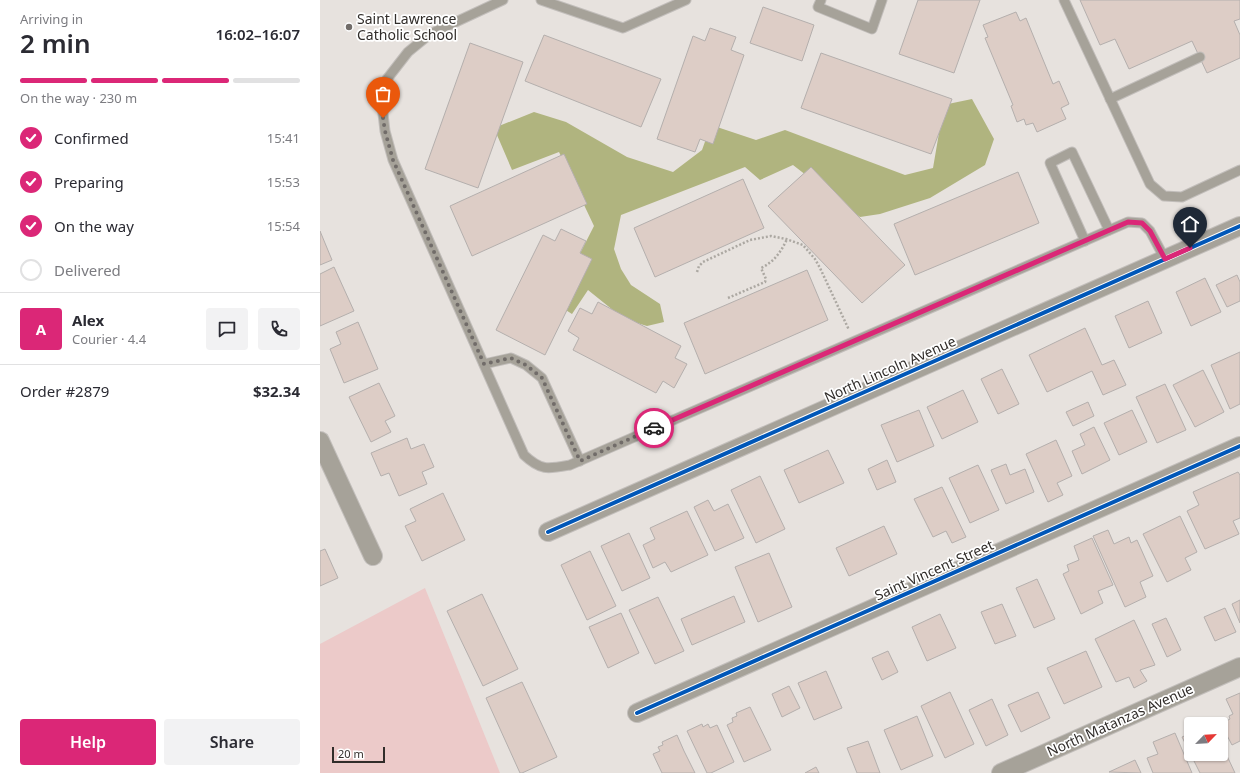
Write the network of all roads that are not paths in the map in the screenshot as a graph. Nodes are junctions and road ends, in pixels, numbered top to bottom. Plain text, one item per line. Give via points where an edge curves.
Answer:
1 (504, 0) edge
2 (541, 0) edge
3 (686, 0) edge
4 (821, 0) edge
5 (882, 0) edge
6 (1064, 0) edge
7 (1200, 57) dead end
8 (1110, 99) junction
9 (1240, 170) edge
10 (1240, 226) edge
11 (1109, 230) junction
12 (1084, 241) junction
13 (1165, 259) junction
14 (484, 364) junction
15 (320, 441) edge
16 (1240, 446) edge
17 (580, 461) junction
18 (548, 532) dead end
19 (373, 556) dead end
20 (1240, 667) edge
21 (637, 713) dead end
22 (1001, 773) edge

1 - 14 lane via 430,34 408,52 387,79 382,105 385,131 393,160
2 - 3 lane via 623,28
4 - 5 lane via 818,7 872,30
6 - 8 lane
7 - 8 lane
8 - 9 lane via 1150,184 1164,196 1182,197
10 - 13 street, North Lincoln Avenue
11 - 12 lane
11 - 12 lane via 1072,152 1050,163
11 - 13 lane via 1128,222 1142,223 1150,231
12 - 17 lane
13 - 18 street, North Lincoln Avenue
14 - 17 lane via 511,358 526,365 542,378
14 - 17 lane via 524,455 535,464 552,469
15 - 19 street
16 - 21 street, Saint Vincent Street
20 - 22 street, North Matanzas Avenue

